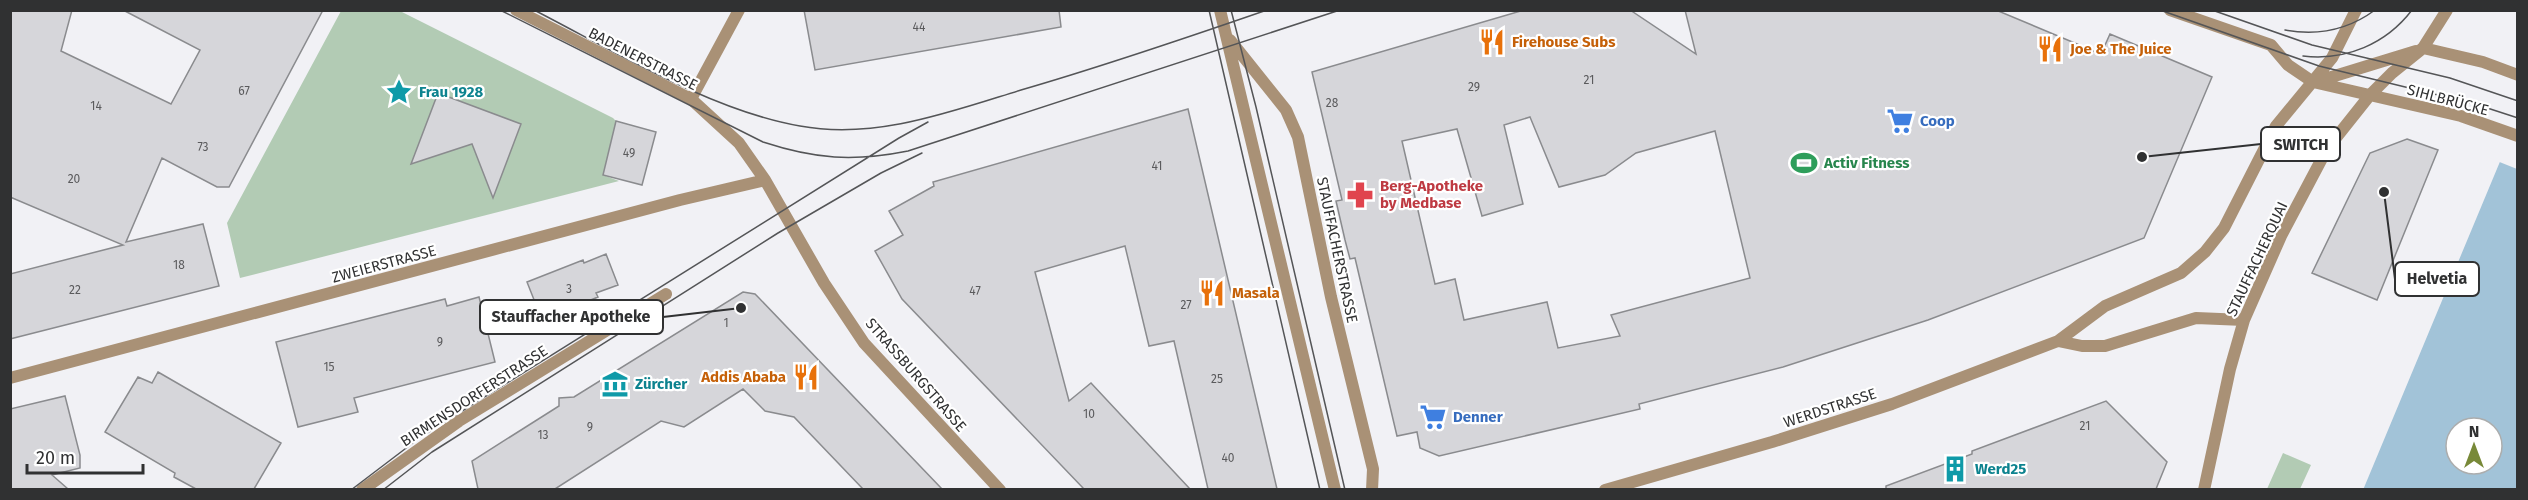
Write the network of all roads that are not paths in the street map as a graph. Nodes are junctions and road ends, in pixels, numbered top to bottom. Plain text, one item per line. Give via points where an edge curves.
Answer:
1 (516, 10) edge
2 (739, 10) edge
3 (1220, 10) edge
4 (2170, 10) edge
5 (2356, 10) edge
6 (2447, 10) edge
7 (1228, 36) junction
8 (2423, 48) junction
9 (2517, 75) edge
10 (2313, 82) junction
11 (2370, 95) junction
12 (691, 99) junction
13 (2517, 136) edge
14 (765, 180) junction
15 (666, 294) dead end
16 (2244, 320) junction
17 (2058, 341) junction
18 (10, 378) edge
19 (362, 489) edge
20 (1000, 489) edge
21 (1335, 489) edge
22 (1372, 489) edge
23 (1605, 489) edge
24 (2204, 489) edge

1 - 12 street, BADENERSTRASSE
2 - 12 street
3 - 7 street, STAUFFACHERSTRASSE
4 - 10 street via 2271,45 2288,65
5 - 10 street, WERDSTRASSE via 2332,58
6 - 8 street, STAUFFACHERQUAI
7 - 21 street, STAUFFACHERSTRASSE
7 - 22 street, STAUFFACHERSTRASSE via 1286,110 1298,137 1372,469
8 - 9 street
8 - 10 street
8 - 11 street, STAUFFACHERQUAI
10 - 11 street, SIHLBRÜCKE
10 - 17 street, WERDSTRASSE via 2276,126 2224,228 2205,252 2181,273 2105,306
11 - 13 street, SIHLBRÜCKE via 2461,116
11 - 16 street, STAUFFACHERQUAI via 2327,149
12 - 14 street, BADENERSTRASSE via 739,143
14 - 18 street, ZWEIERSTRASSE
14 - 20 street, STRASSBURGSTRASSE via 824,283 864,343
15 - 19 street, BIRMENSDORFERSTRASSE via 459,421
16 - 17 street via 2196,318 2105,346
16 - 24 street, STAUFFACHERQUAI
17 - 23 street, WERDSTRASSE via 1892,404

